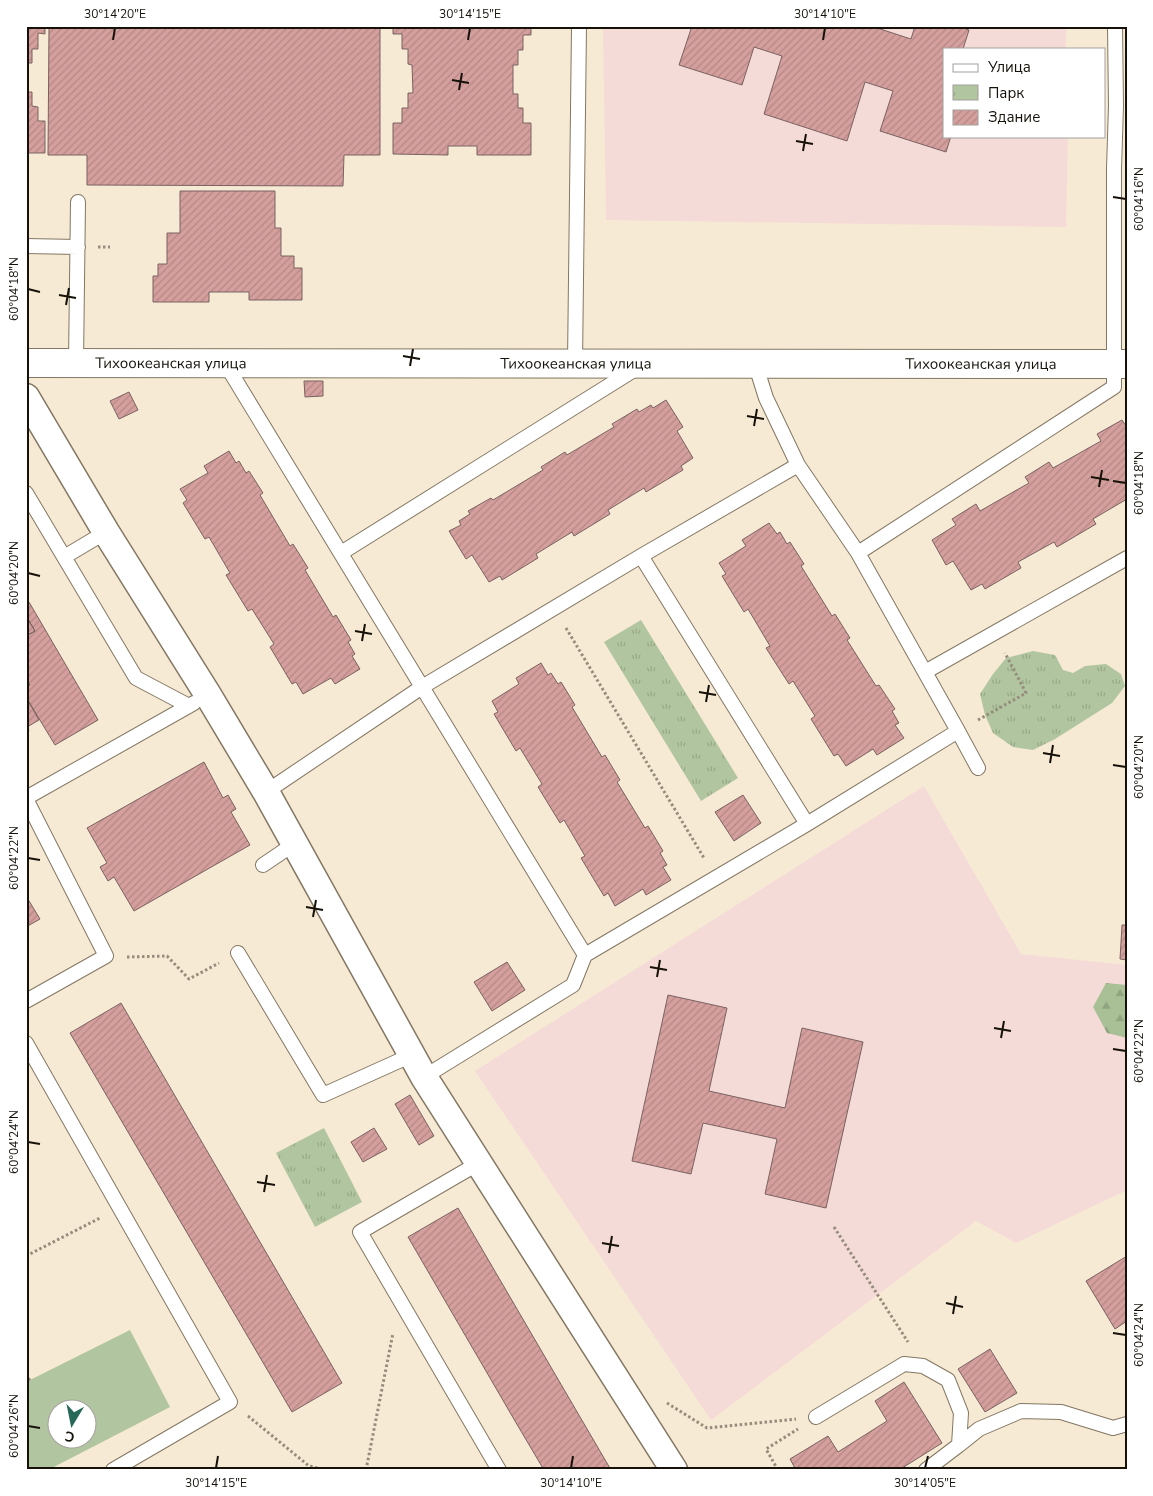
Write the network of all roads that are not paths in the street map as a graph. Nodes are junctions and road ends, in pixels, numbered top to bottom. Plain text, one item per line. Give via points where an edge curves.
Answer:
1 (579, 26) edge
2 (1115, 26) edge
3 (1121, 169) edge
4 (78, 202) dead end
5 (26, 246) edge
6 (78, 247) junction
7 (26, 362) edge
8 (76, 363) junction
9 (226, 363) junction
10 (575, 363) junction
11 (754, 363) junction
12 (644, 364) junction
13 (1121, 364) edge
14 (26, 397) edge
15 (798, 465) junction
16 (26, 493) edge
17 (106, 532) junction
18 (858, 552) junction
19 (341, 553) junction
20 (641, 556) junction
21 (64, 557) junction
22 (1127, 558) edge
23 (925, 672) junction
24 (422, 687) junction
25 (198, 701) junction
26 (958, 731) junction
27 (978, 768) dead end
28 (266, 792) junction
29 (26, 799) edge
30 (807, 824) junction
31 (294, 844) junction
32 (263, 865) dead end
33 (238, 954) road end
34 (585, 956) junction
35 (26, 1002) edge
36 (26, 1043) edge
37 (412, 1055) junction
38 (424, 1077) junction
39 (479, 1163) junction
40 (816, 1417) road end
41 (1127, 1424) edge
42 (959, 1445) junction
43 (112, 1470) edge
44 (500, 1470) edge
45 (674, 1470) edge
46 (926, 1470) edge

1 - 10 lane
2 - 3 lane
3 - 13 lane
4 - 6 lane
5 - 6 lane
6 - 8 lane
7 - 8 street, Тихоокеанская улица
8 - 9 street, Тихоокеанская улица
9 - 10 street, Тихоокеанская улица
9 - 19 lane
10 - 12 street, Тихоокеанская улица
11 - 12 street, Тихоокеанская улица
11 - 13 street, Тихоокеанская улица
11 - 15 lane via 766,398
12 - 19 lane
13 - 18 lane via 1114,386
14 - 17 street
15 - 18 lane
15 - 20 lane
16 - 21 lane
17 - 21 lane
17 - 25 street
18 - 23 lane
19 - 24 lane
20 - 24 lane
20 - 30 lane
21 - 25 lane via 136,678
22 - 23 lane
23 - 26 lane
24 - 28 lane
24 - 34 lane
25 - 28 street
25 - 29 lane
26 - 27 lane
26 - 30 lane
28 - 31 street
29 - 35 lane via 106,956
30 - 34 lane
31 - 32 lane
31 - 37 street
33 - 37 lane via 322,1095
34 - 38 lane via 573,984
36 - 43 lane via 230,1402
37 - 38 street
38 - 39 street
39 - 44 lane via 360,1232
39 - 45 street
40 - 42 lane via 904,1364 923,1366 948,1380 961,1413
41 - 42 lane via 1113,1428 1061,1412 1021,1411 979,1429
42 - 46 lane

